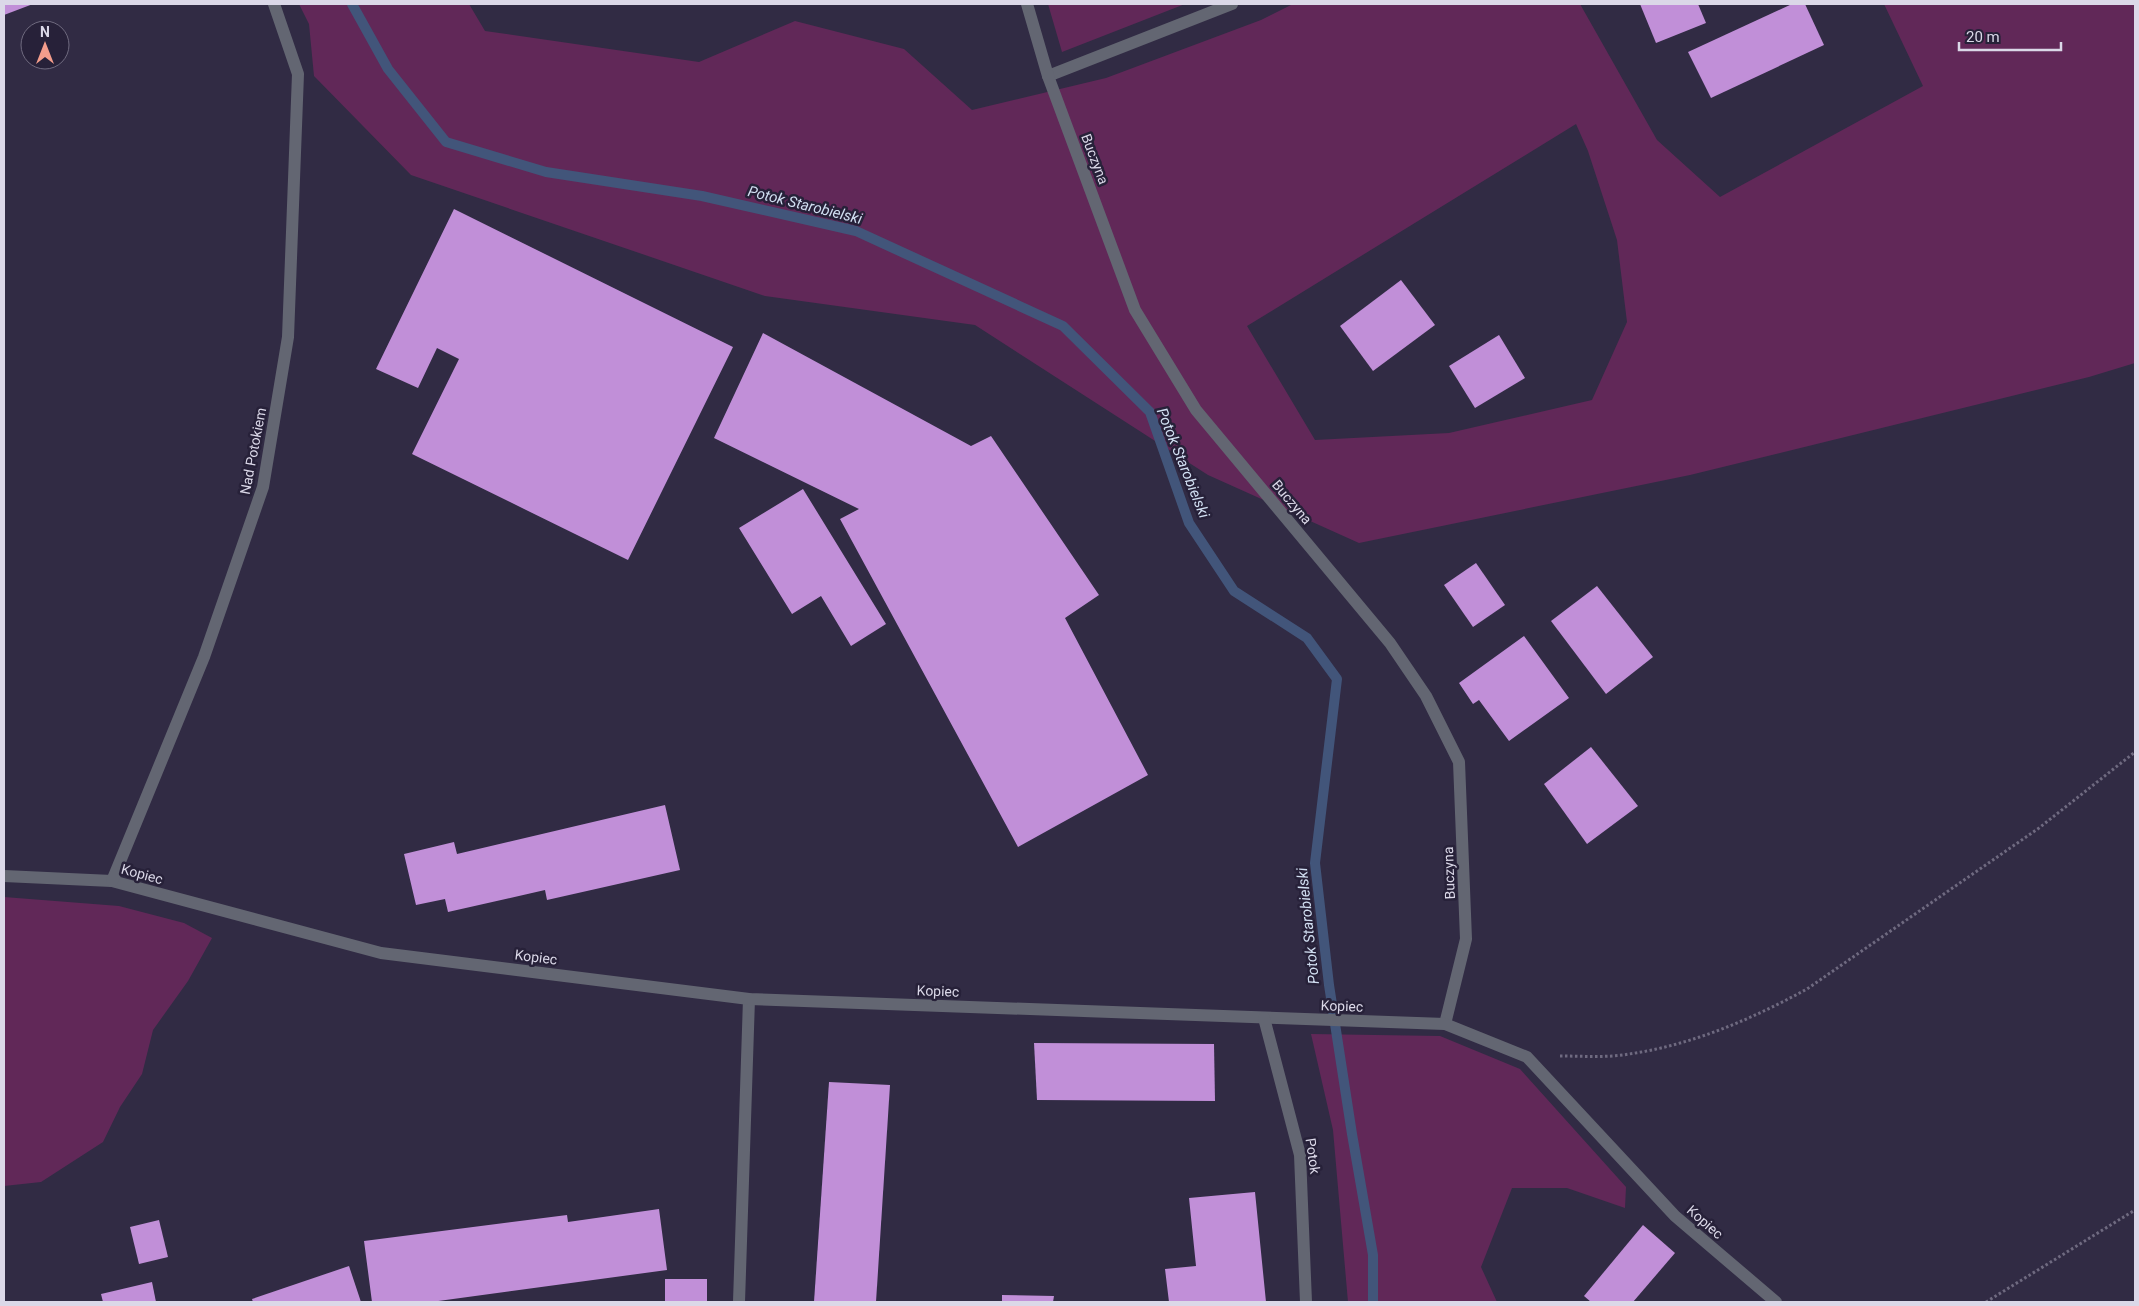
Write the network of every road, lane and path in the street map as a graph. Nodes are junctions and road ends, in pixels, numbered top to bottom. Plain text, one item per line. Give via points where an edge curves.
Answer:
1 (274, 4) edge
2 (1027, 4) edge
3 (1232, 4) edge
4 (1048, 76) junction
5 (2135, 752) edge
6 (4, 876) edge
7 (112, 881) junction
8 (749, 999) junction
9 (1264, 1018) junction
10 (1445, 1024) junction
11 (1527, 1057) junction
12 (2135, 1210) edge
13 (739, 1302) edge
14 (1306, 1302) edge
15 (1776, 1302) edge
16 (1986, 1302) edge

1 - 7 street, Nad Potokiem via 298,74 288,337 263,487 204,657
2 - 4 street, Buczyna
3 - 4 street
4 - 10 street, Buczyna via 1140,318 1196,410 1390,643 1426,696 1459,762 1466,938
5 - 11 path via 2039,828 1806,989 1773,1007 1738,1023 1653,1050 1627,1055
6 - 7 street, Kopiec
7 - 8 street, Kopiec via 381,953
8 - 9 street, Kopiec
8 - 13 street
9 - 10 street, Kopiec
9 - 14 street, Potok via 1300,1155
10 - 11 street, Kopiec
11 - 15 street, Kopiec via 1675,1216
12 - 16 path

